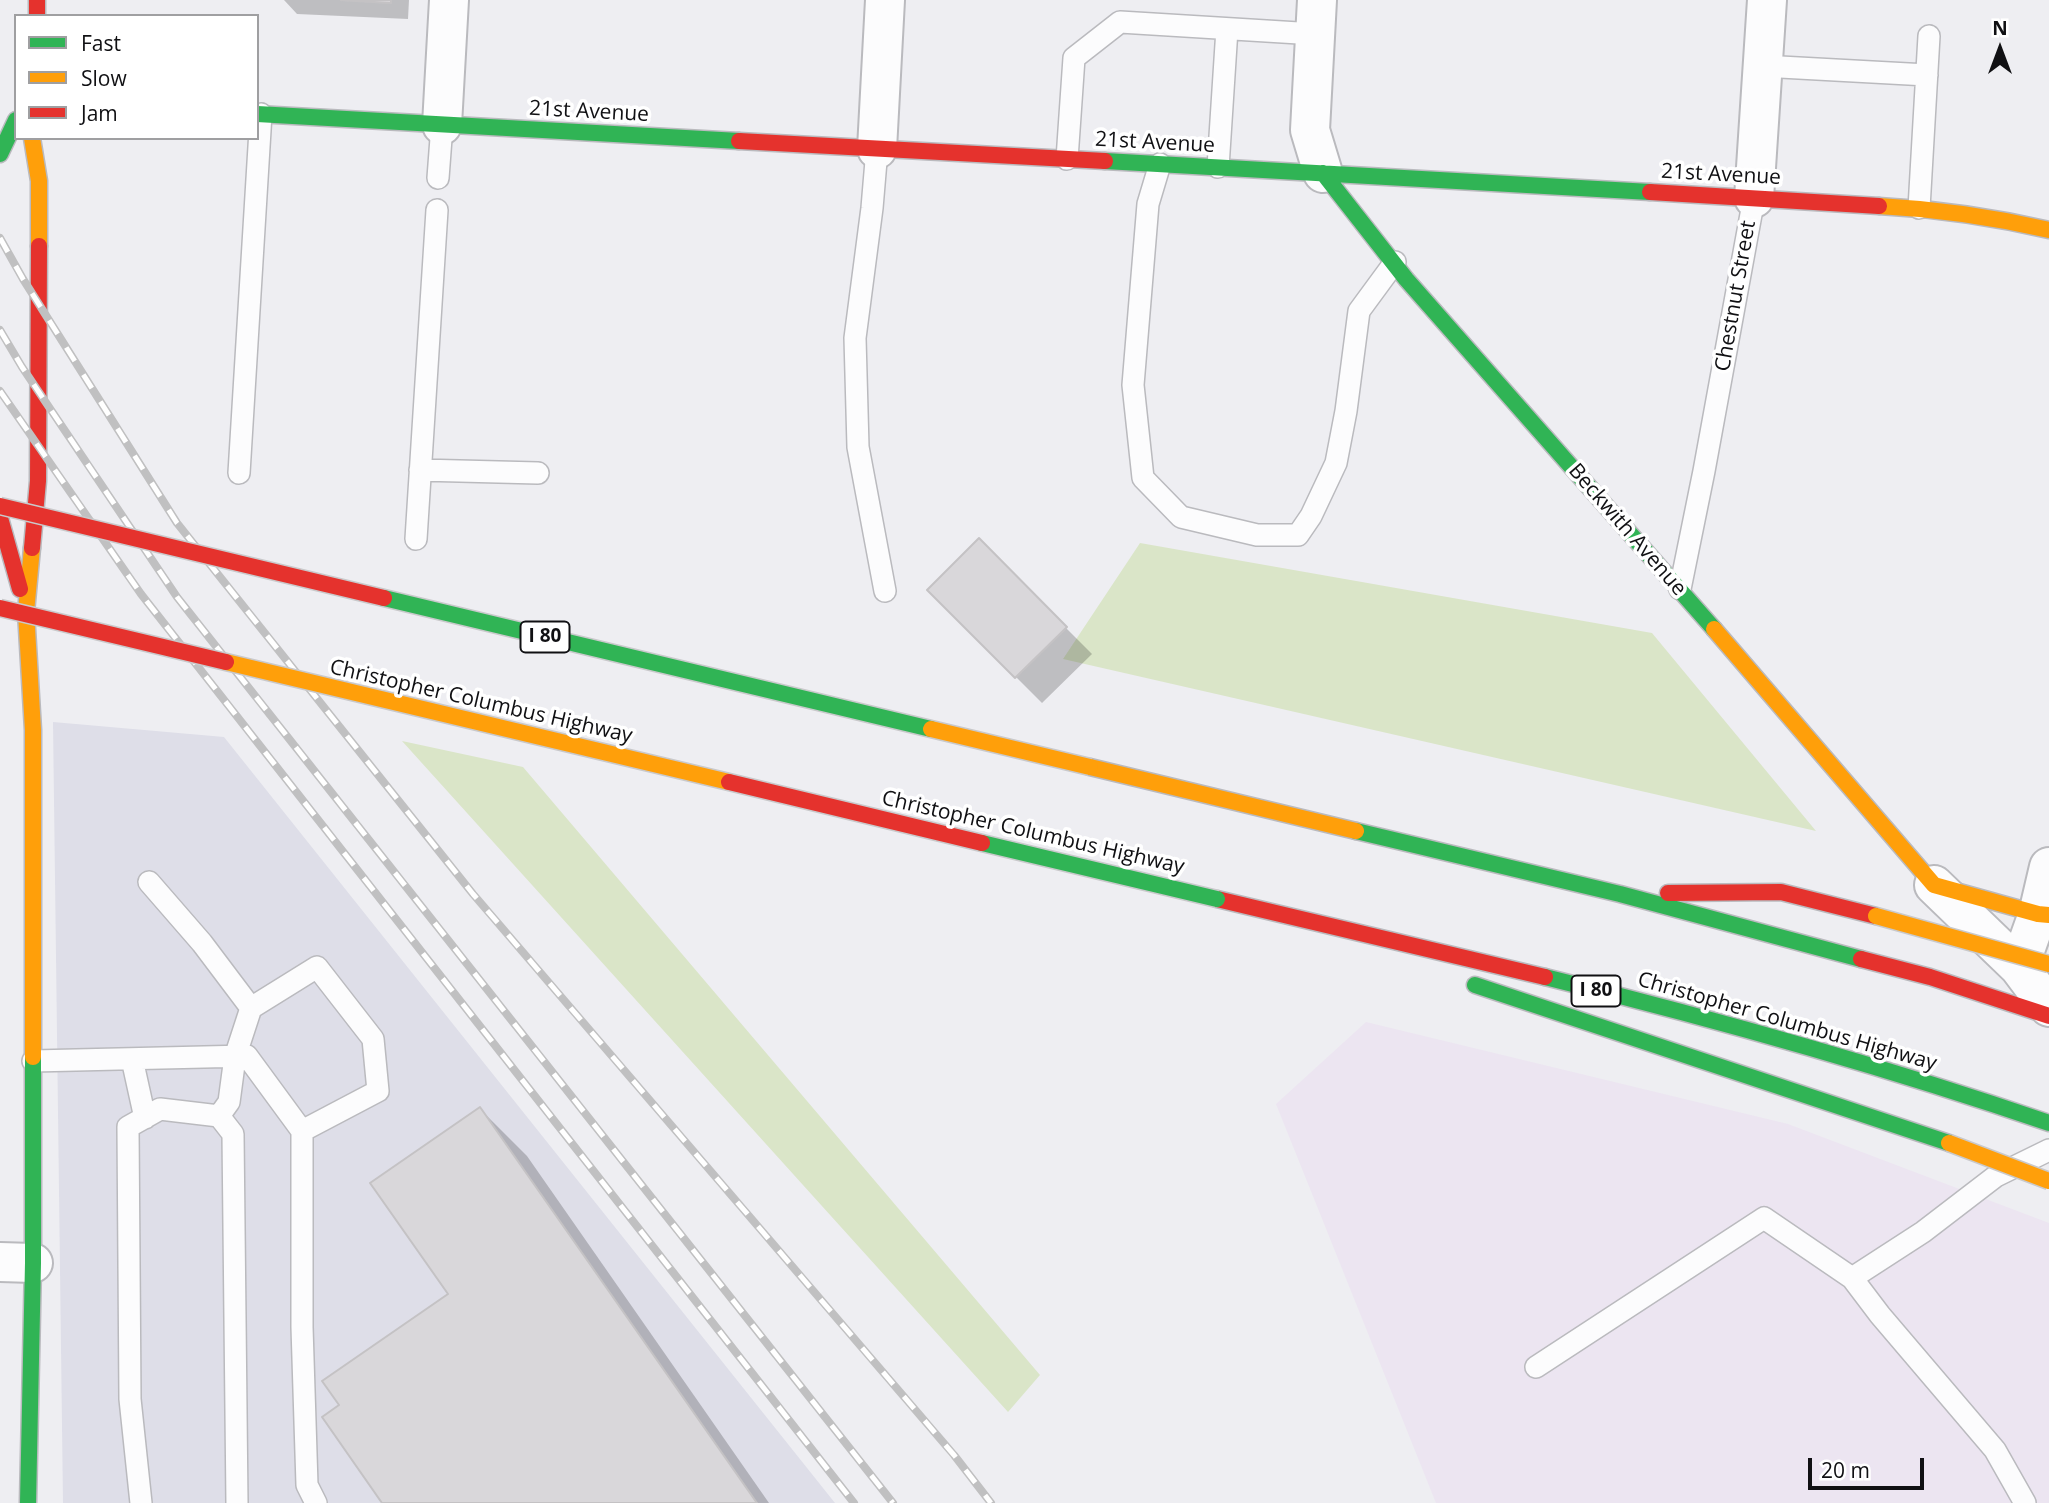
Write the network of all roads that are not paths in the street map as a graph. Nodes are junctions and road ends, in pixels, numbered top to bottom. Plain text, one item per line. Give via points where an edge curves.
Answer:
1 (449, 0) edge
2 (885, 0) edge
3 (1767, 0) edge
4 (1316, 17) edge
5 (1227, 29) junction
6 (1929, 36) dead end
7 (1762, 66) junction
8 (1927, 75) junction
9 (259, 114) edge
10 (14, 124) edge
11 (442, 125) junction
12 (32, 140) edge
13 (258, 140) edge
14 (877, 149) junction
15 (0, 154) edge
16 (1067, 159) junction
17 (1160, 164) junction
18 (1218, 167) junction
19 (1323, 173) junction
20 (438, 178) dead end
21 (1754, 198) junction
22 (1919, 208) junction
23 (437, 210) dead end
24 (2049, 230) edge
25 (1395, 262) junction
26 (420, 470) junction
27 (538, 473) dead end
28 (239, 474) dead end
29 (0, 506) edge
30 (0, 518) edge
31 (416, 539) dead end
32 (1680, 589) junction
33 (885, 591) dead end
34 (0, 608) edge
35 (26, 611) junction
36 (2049, 867) edge
37 (149, 882) dead end
38 (1934, 885) junction
39 (1620, 894) junction
40 (1217, 899) junction
41 (2044, 915) edge
42 (1387, 956) dead end
43 (2034, 966) edge
44 (1465, 982) dead end
45 (2049, 1007) edge
46 (251, 1008) junction
47 (2049, 1016) edge
48 (235, 1057) junction
49 (132, 1059) junction
50 (33, 1061) junction
51 (219, 1116) junction
52 (145, 1118) junction
53 (2049, 1123) edge
54 (302, 1131) junction
55 (2049, 1150) edge
56 (2049, 1181) edge
57 (16, 1262) edge
58 (1852, 1278) junction
59 (1536, 1367) dead end
60 (28, 1503) edge
61 (141, 1503) edge
62 (237, 1503) edge
63 (316, 1503) edge
64 (2025, 1503) edge

1 - 11 street
2 - 14 street
3 - 7 street, Chestnut Street
4 - 5 lane
4 - 19 street via 1310,130
5 - 16 lane via 1120,22 1074,58
5 - 18 lane
6 - 8 lane
7 - 8 lane
7 - 21 street, Chestnut Street
8 - 22 lane
9 - 11 main road, 21st Avenue
10 - 15 main road
11 - 14 main road, 21st Avenue
11 - 20 lane
12 - 35 main road via 39,181 38,481
13 - 28 lane
14 - 16 main road, 21st Avenue
14 - 33 lane via 855,338 858,447
16 - 17 main road, 21st Avenue
17 - 18 main road, 21st Avenue
17 - 25 lane via 1148,204 1133,385 1143,478 1181,517 1257,535 1298,535 1336,463 1359,311
18 - 19 main road, 21st Avenue
19 - 21 main road, 21st Avenue
19 - 25 main road, Beckwith Avenue
21 - 22 main road, 21st Avenue
21 - 32 lane, Chestnut Street
22 - 24 main road, 21st Avenue
23 - 26 lane
25 - 32 main road, Beckwith Avenue
26 - 27 lane
26 - 31 lane
29 - 39 main road, I 80, bridge
30 - 35 main road
32 - 38 main road, Beckwith Avenue
34 - 40 main road, Christopher Columbus Highway / I 80, bridge
35 - 50 main road via 33,730
36 - 41 street
37 - 46 lane
38 - 41 main road
38 - 43 street, Beckwith Avenue
39 - 43 main road, bridge via 1781,892 1876,916
39 - 47 main road, I 80 via 1930,977
40 - 42 main road
40 - 53 main road, Christopher Columbus Highway / I 80 via 1762,1033
41 - 43 street
43 - 45 street, Beckwith Avenue
44 - 56 main road, bridge via 1950,1143
46 - 48 lane
46 - 54 lane via 317,967 373,1039 378,1091
48 - 49 lane
48 - 51 lane via 229,1102
48 - 54 lane via 247,1056
49 - 50 lane
49 - 52 lane
50 - 57 main road
51 - 52 lane via 160,1109
51 - 62 lane via 233,1134
52 - 61 lane via 128,1127 130,1399
54 - 63 lane via 307,1485
55 - 58 lane via 1996,1176 1923,1232
57 - 60 main road
58 - 59 lane via 1764,1218
58 - 64 lane via 1995,1450

